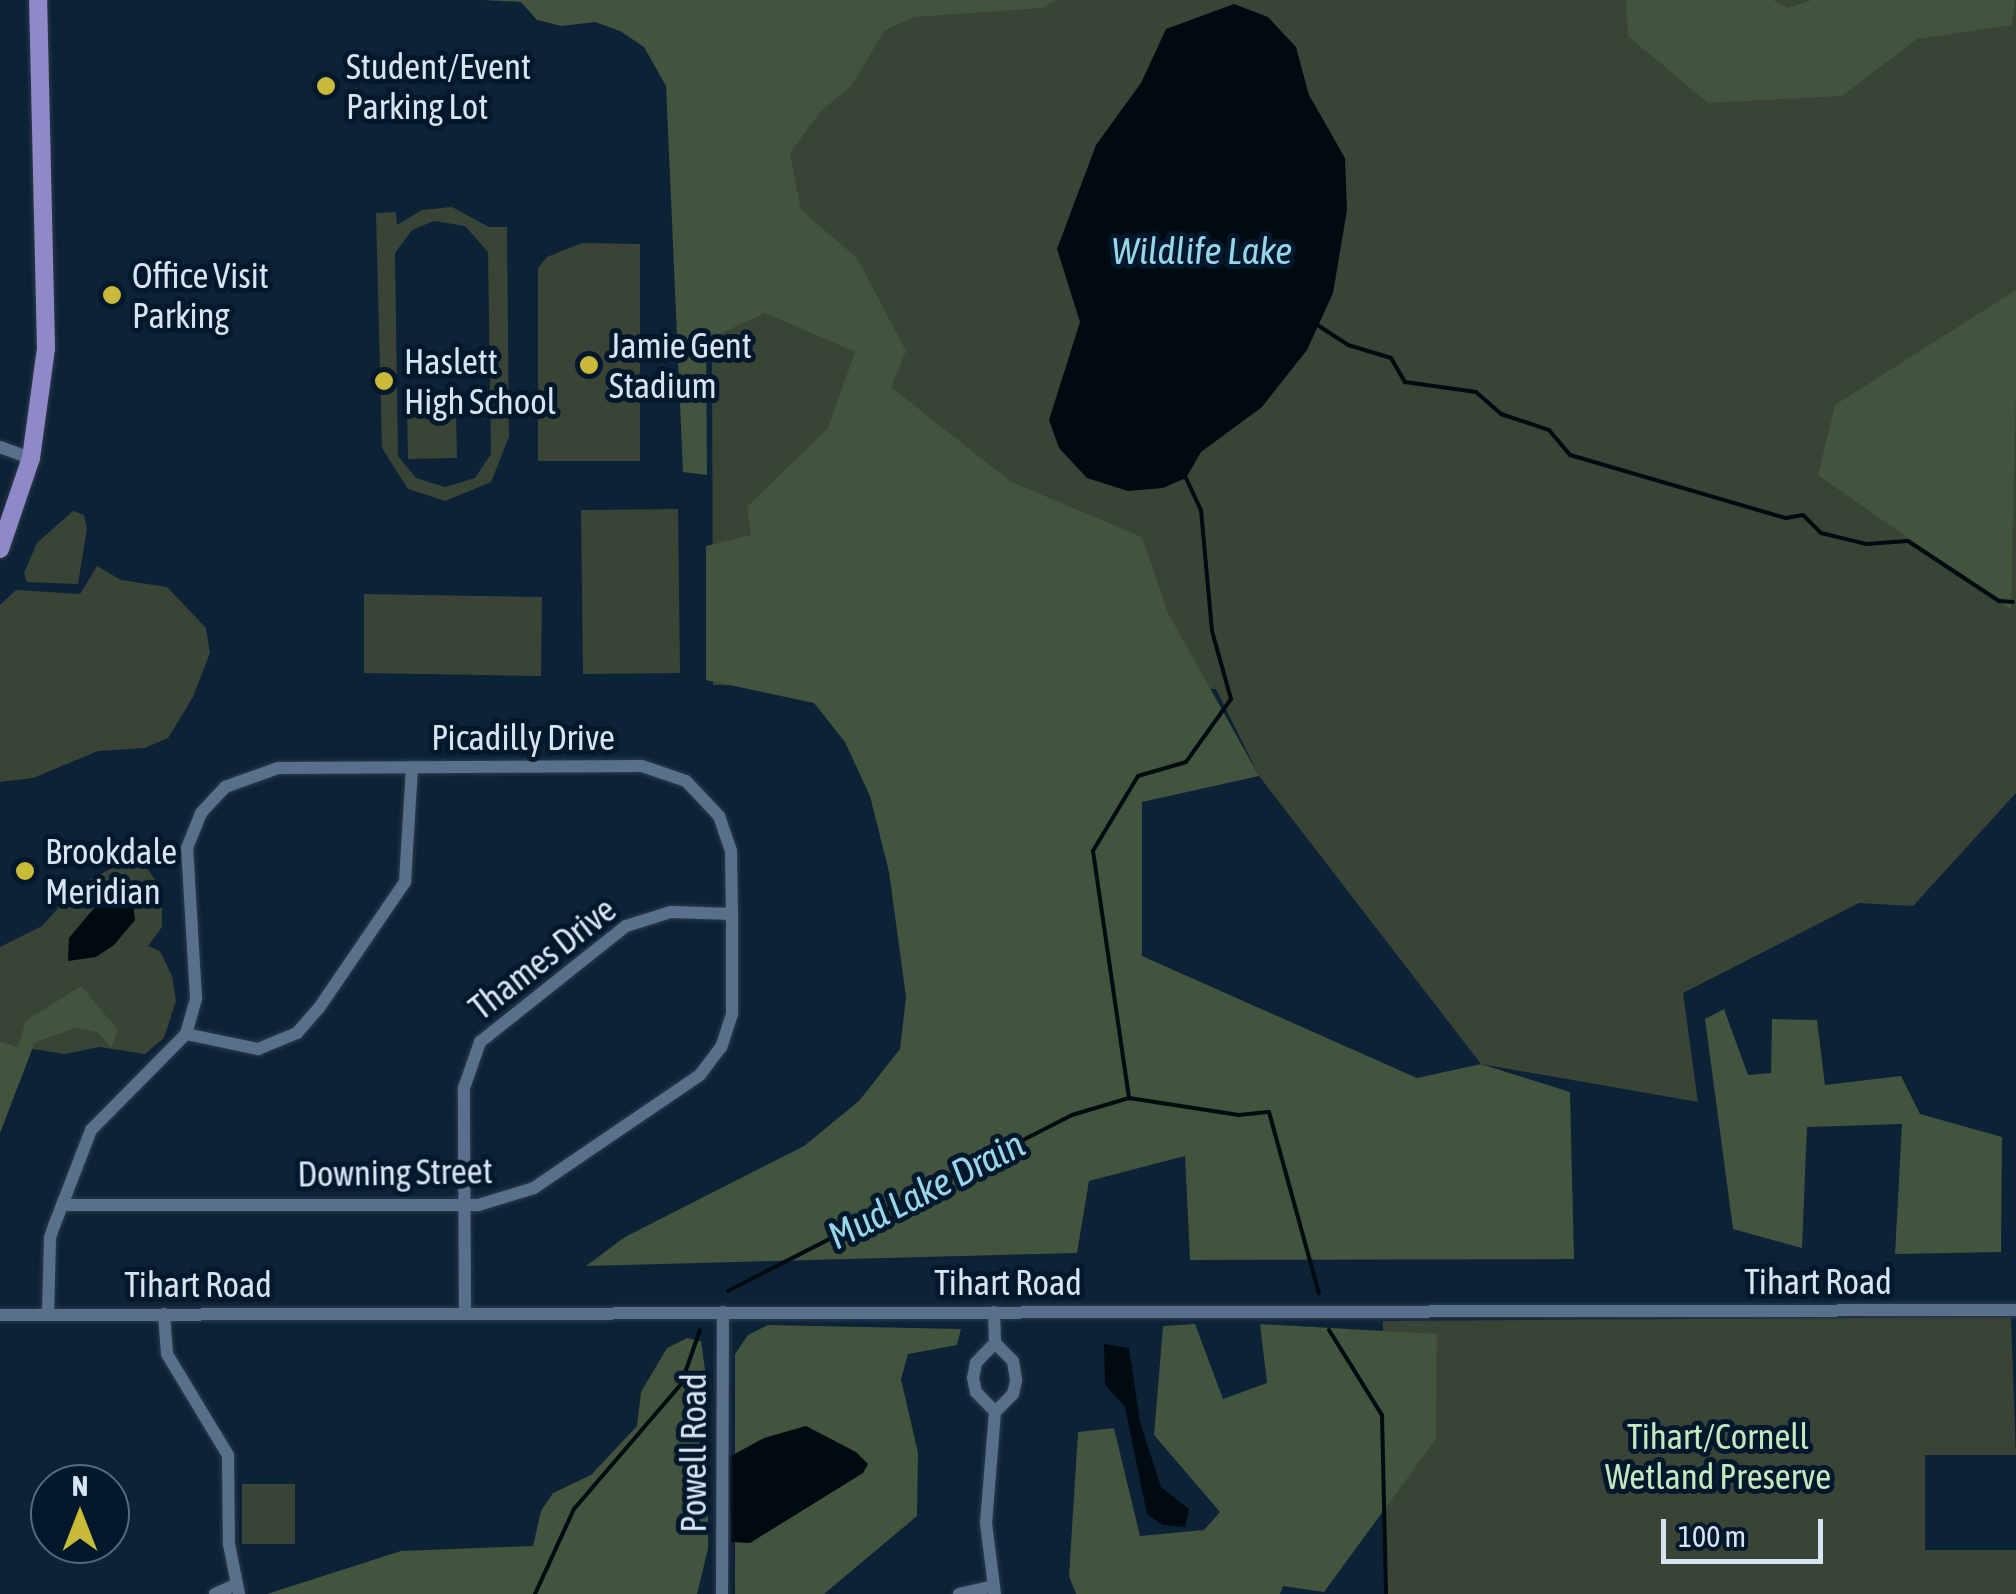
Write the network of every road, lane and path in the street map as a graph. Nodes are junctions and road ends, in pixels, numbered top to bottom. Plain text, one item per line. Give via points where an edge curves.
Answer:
1 (38, 0) edge
2 (0, 447) edge
3 (32, 458) junction
4 (0, 549) edge
5 (412, 768) junction
6 (732, 914) junction
7 (186, 1034) junction
8 (62, 1205) junction
9 (464, 1206) junction
10 (2016, 1310) edge
11 (465, 1312) junction
12 (722, 1312) junction
13 (994, 1312) junction
14 (48, 1314) junction
15 (164, 1314) junction
16 (0, 1315) edge
17 (995, 1344) junction
18 (995, 1412) junction
19 (238, 1589) edge
20 (994, 1590) edge
21 (215, 1594) edge
22 (722, 1594) edge
23 (959, 1594) edge

1 - 3 main road via 46,348
2 - 3 street
3 - 4 main road
5 - 6 street, Picadilly Drive via 642,766 676,775 704,796 724,827
5 - 7 street via 405,882 297,1034 258,1049
5 - 7 street, Picadilly Drive via 267,770 216,794 187,848 196,998
6 - 9 street, Downing Street via 732,1014 721,1047 700,1075 534,1188 504,1202
6 - 9 street, Thames Drive via 671,912 626,926 487,1034 465,1078
7 - 8 street via 105,1110
8 - 9 street, Downing Street
8 - 14 street via 49,1247
9 - 11 street, Thames Drive
10 - 13 street, Tihart Road
11 - 12 street, Tihart Road
11 - 15 street, Tihart Road
12 - 13 street, Tihart Road
12 - 22 street, Powell Road
13 - 17 street
14 - 15 street, Tihart Road
14 - 16 street, Tihart Road
15 - 19 street via 167,1354 228,1455 229,1544
17 - 18 street via 1016,1374 1013,1394
17 - 18 street via 976,1363 973,1378 976,1392
18 - 20 street via 986,1524
19 - 21 street
20 - 23 street

